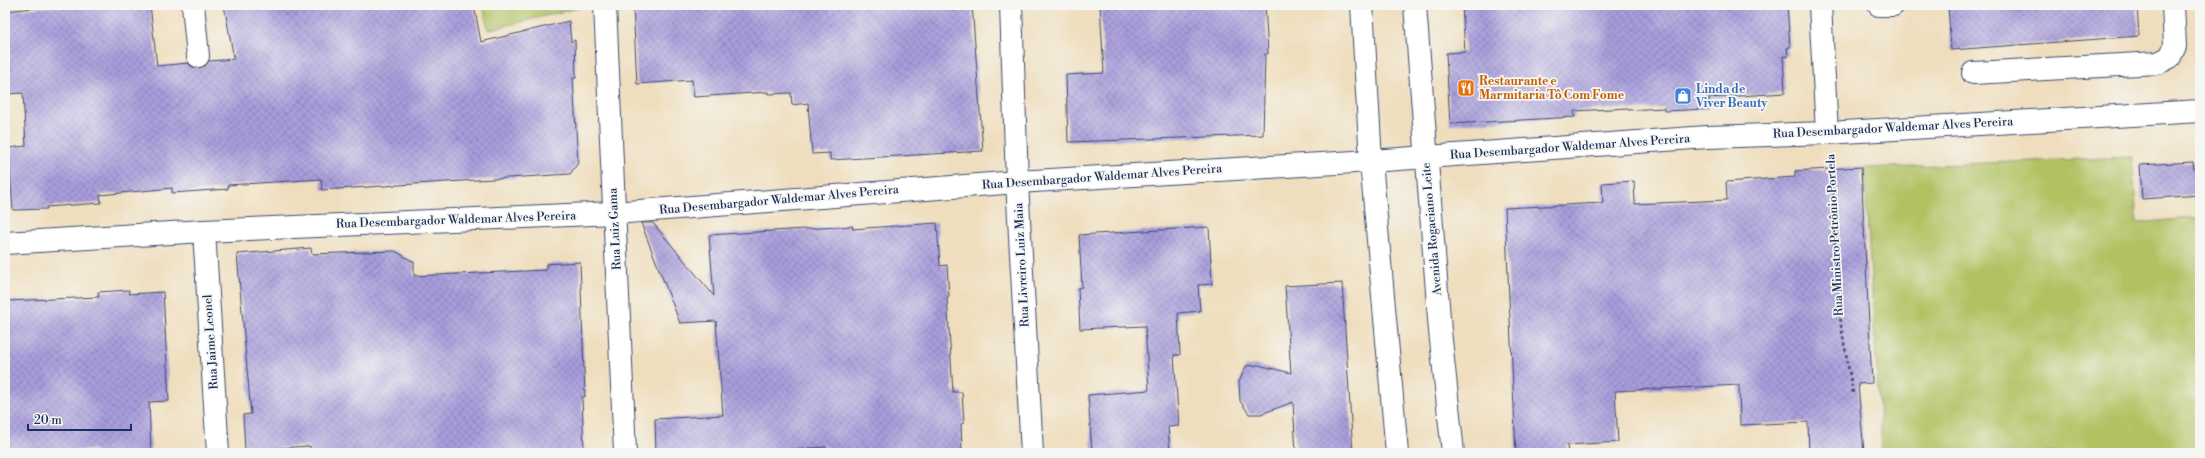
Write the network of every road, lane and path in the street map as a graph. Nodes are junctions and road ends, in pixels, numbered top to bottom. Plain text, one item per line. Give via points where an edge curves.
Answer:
1 (193, 5) edge
2 (604, 5) edge
3 (1010, 5) edge
4 (1362, 5) edge
5 (1415, 5) edge
6 (1820, 5) edge
7 (1879, 5) edge
8 (1893, 5) edge
9 (2173, 5) edge
10 (198, 56) dead end
11 (1973, 73) dead end
12 (2200, 111) edge
13 (1828, 133) junction
14 (1426, 157) junction
15 (1371, 161) junction
16 (1017, 182) junction
17 (614, 213) junction
18 (204, 231) junction
19 (5, 243) edge
20 (1853, 393) dead end
21 (218, 453) edge
22 (625, 453) edge
23 (1032, 453) edge
24 (1397, 453) edge
25 (1453, 453) edge

1 - 10 street
2 - 17 street, Rua Luiz Gama
3 - 16 street, Rua Livreiro Luiz Maia
4 - 15 street
5 - 14 street, Avenida Rogaciano Leite
6 - 13 street
7 - 8 street
9 - 11 street via 2175,46 2170,57 2158,63
12 - 13 street, Rua Desembargador Waldemar Alves Pereira
13 - 14 street, Rua Desembargador Waldemar Alves Pereira via 1707,138
13 - 20 path, Rua Ministro Petrônio Portela via 1833,162 1840,326
14 - 15 street, Rua Desembargador Waldemar Alves Pereira
14 - 25 street, Avenida Rogaciano Leite via 1439,324
15 - 16 street, Rua Desembargador Waldemar Alves Pereira
15 - 24 street
16 - 17 street, Rua Desembargador Waldemar Alves Pereira
16 - 23 street, Rua Livreiro Luiz Maia
17 - 18 street, Rua Desembargador Waldemar Alves Pereira
17 - 22 street, Rua Luiz Gama
18 - 19 street, Rua Desembargador Waldemar Alves Pereira
18 - 21 street, Rua Jaime Leonel

